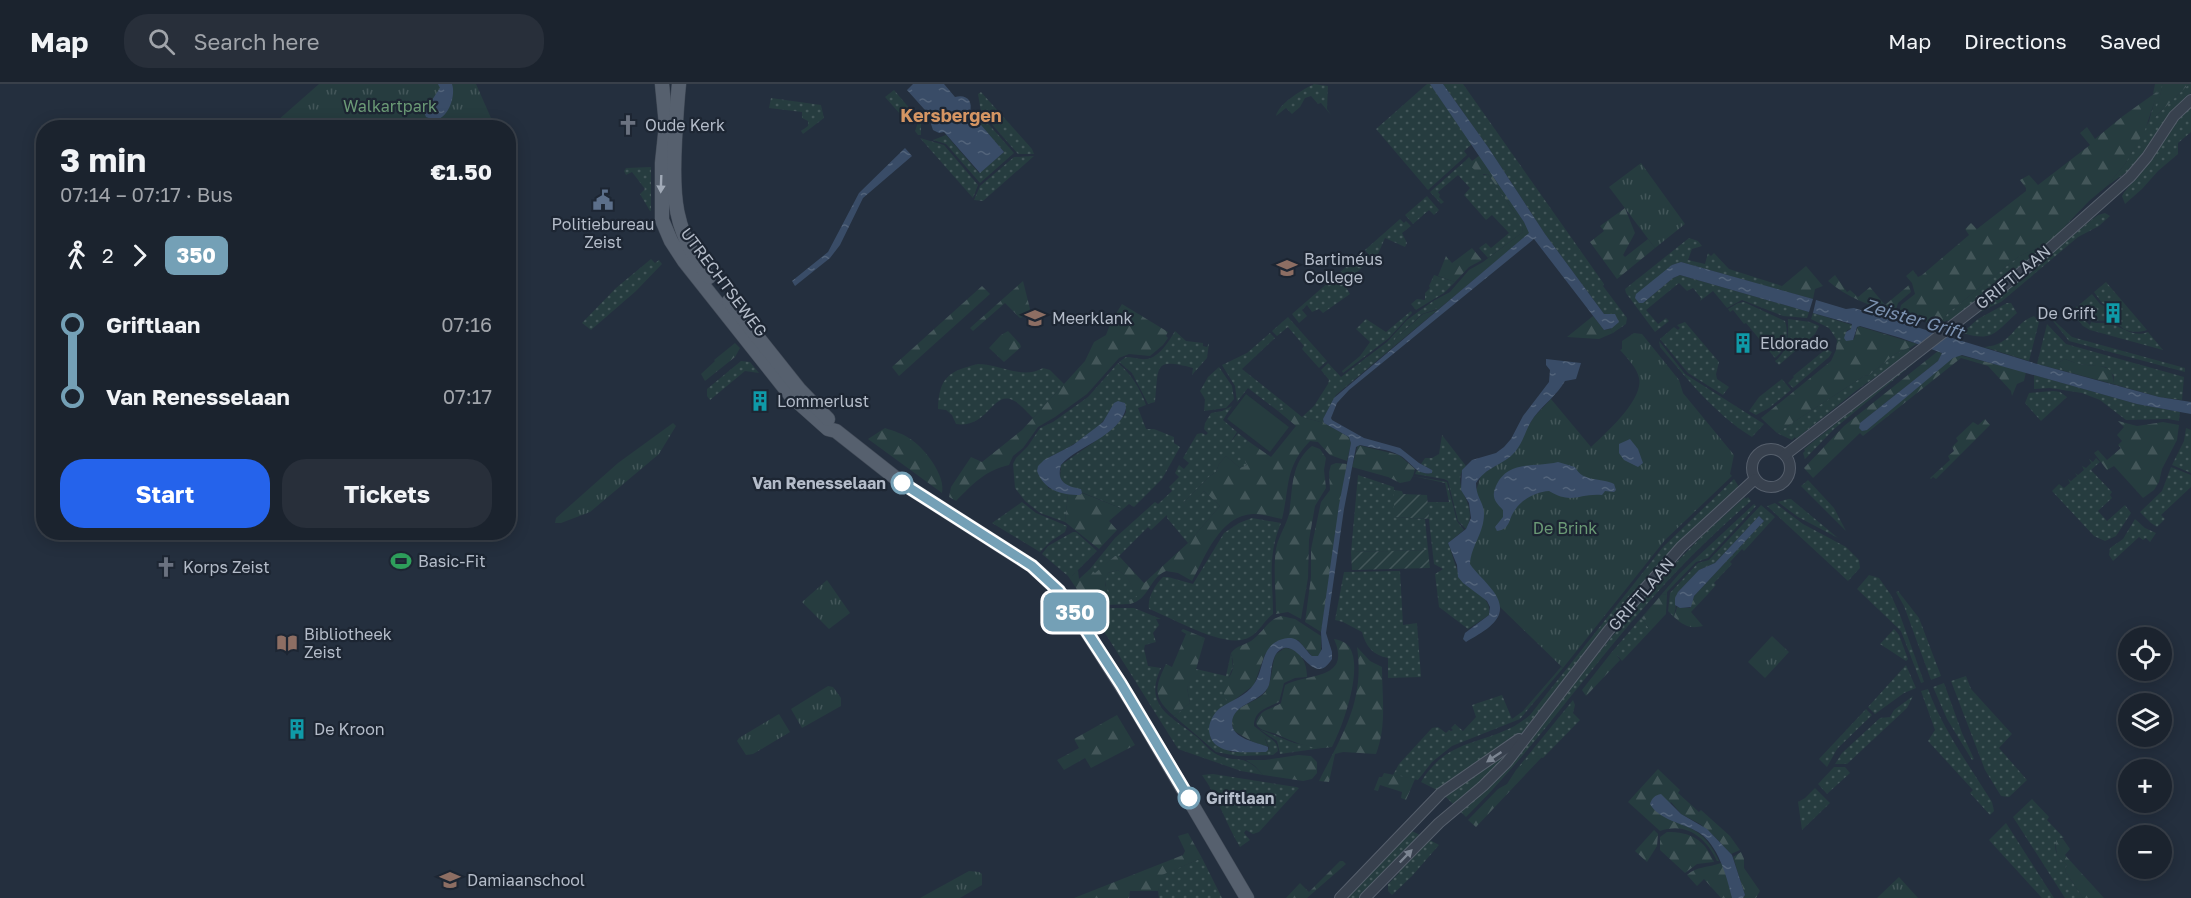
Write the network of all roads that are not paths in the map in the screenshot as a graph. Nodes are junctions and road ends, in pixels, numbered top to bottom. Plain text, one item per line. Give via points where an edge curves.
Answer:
1 (662, 84) edge
2 (679, 84) edge
3 (2191, 100) edge
4 (836, 431) junction
5 (1785, 456) junction
6 (1755, 479) junction
7 (1539, 720) junction
8 (1247, 898) edge
9 (1340, 898) edge
10 (1365, 898) edge

1 -> 4 main road, UTRECHTSEWEG via 666,112 660,205 665,230 684,261 791,396 828,429
2 - 4 main road, UTRECHTSEWEG via 675,205 693,256
3 - 5 street, GRIFTLAAN via 2174,116 2130,177 2032,264
4 - 8 main road, UTRECHTSEWEG via 902,483 1032,566 1059,591 1131,701
5 - 6 street via 1768,449 1757,454 1752,469
5 - 6 street via 1790,471 1785,481 1770,487
6 - 7 street, GRIFTLAAN via 1681,547 1608,631
7 -> 9 street, GRIFTLAAN via 1518,740 1441,793
10 -> 7 street, GRIFTLAAN via 1439,823 1484,786

